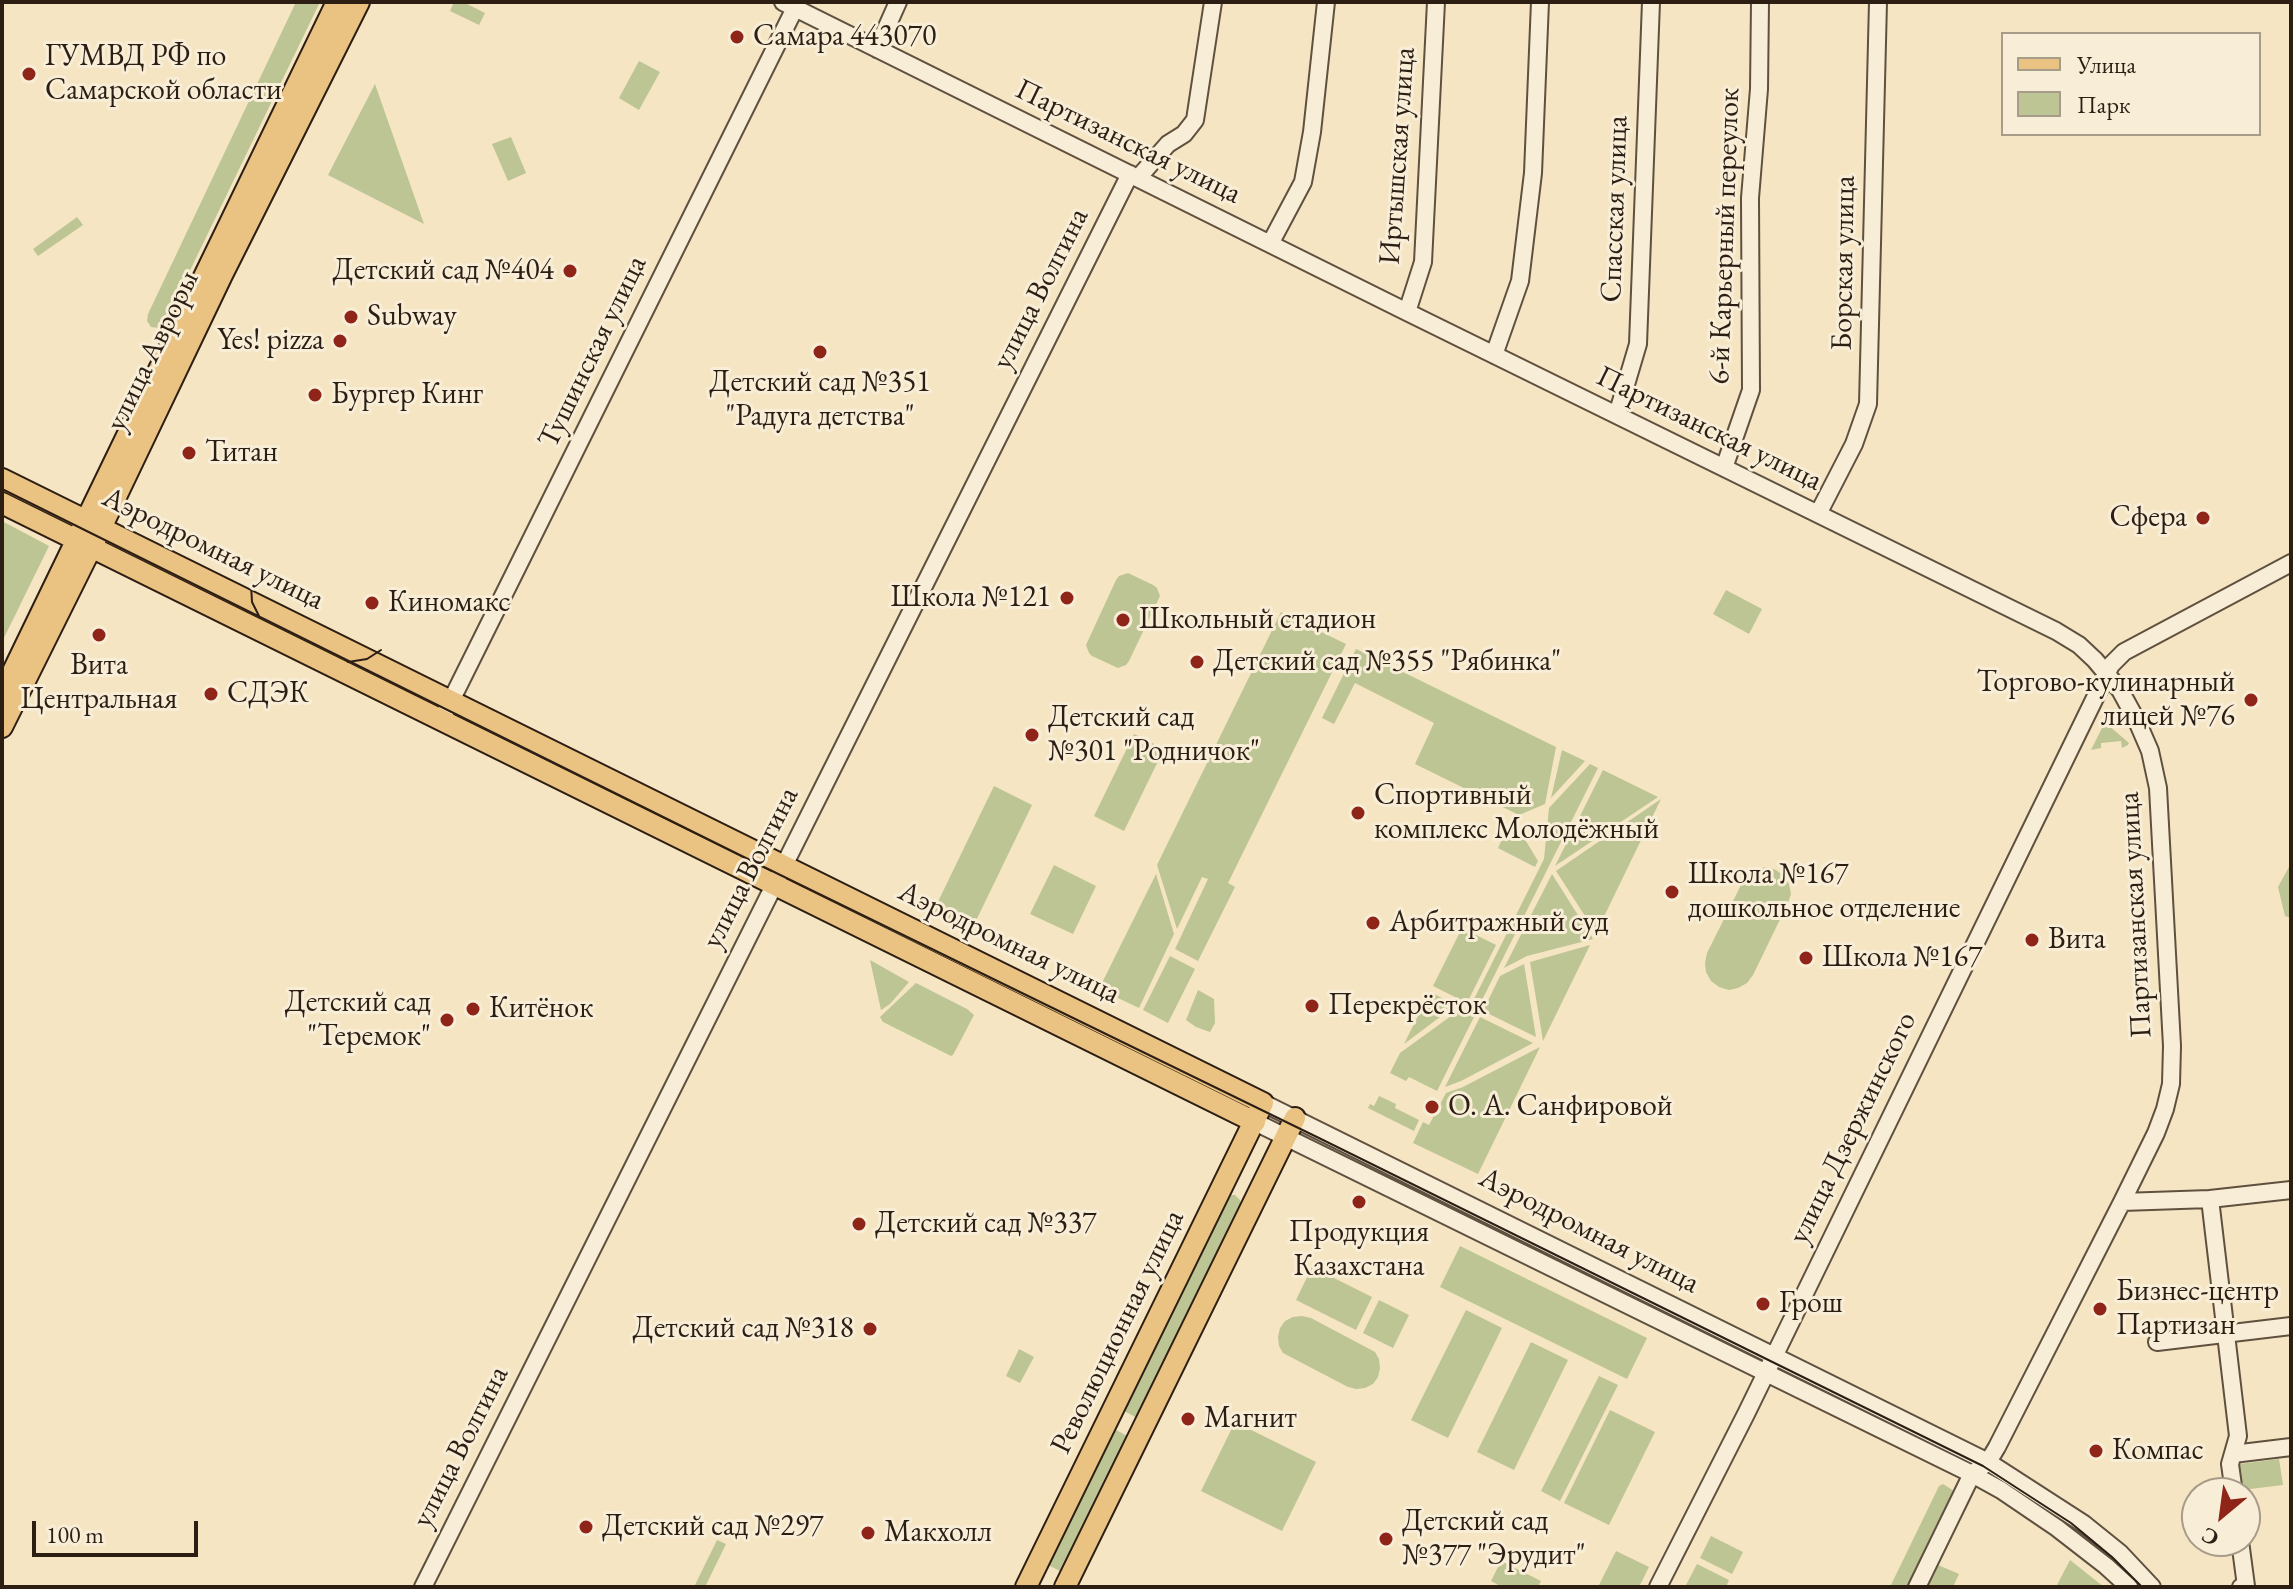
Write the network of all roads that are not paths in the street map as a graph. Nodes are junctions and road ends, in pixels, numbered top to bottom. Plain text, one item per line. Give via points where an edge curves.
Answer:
1 (337, 2) edge
2 (359, 2) edge
3 (898, 2) edge
4 (1213, 2) edge
5 (1326, 2) edge
6 (1436, 2) edge
7 (1540, 2) edge
8 (1651, 2) edge
9 (1760, 2) edge
10 (1878, 2) edge
11 (789, 5) edge
12 (877, 49) junction
13 (1134, 176) junction
14 (1270, 244) junction
15 (1407, 312) junction
16 (1494, 355) junction
17 (1617, 415) junction
18 (1724, 468) junction
19 (2, 479) edge
20 (2, 503) edge
21 (1818, 514) junction
22 (94, 524) junction
23 (84, 544) junction
24 (2291, 563) edge
25 (2106, 673) junction
26 (2, 694) edge
27 (451, 701) junction
28 (441, 721) junction
29 (2, 727) edge
30 (784, 865) junction
31 (774, 885) junction
32 (1263, 1103) junction
33 (1295, 1118) junction
34 (1255, 1122) junction
35 (1285, 1137) junction
36 (2291, 1190) edge
37 (1219, 1194) junction
38 (2210, 1199) junction
39 (2122, 1202) junction
40 (1251, 1207) junction
41 (2291, 1326) edge
42 (2226, 1335) junction
43 (2157, 1342) dead end
44 (1773, 1355) junction
45 (1765, 1372) junction
46 (2291, 1447) edge
47 (2233, 1454) junction
48 (1988, 1462) junction
49 (1972, 1474) junction
50 (2232, 1477) edge
51 (2242, 1557) edge
52 (423, 1587) edge
53 (1026, 1587) edge
54 (1065, 1587) edge
55 (1658, 1587) edge
56 (1917, 1587) edge
57 (2129, 1587) edge
58 (2152, 1587) edge
59 (2241, 1587) edge

1 - 22 main road, улица Авроры
2 - 22 main road, улица Авроры
3 - 12 street
4 - 13 street, улица Волгина via 1195,120
5 - 14 street via 1303,182
6 - 15 street, Иртышская улица via 1423,262
7 - 16 street via 1533,173 1520,281
8 - 17 street, Спасская улица via 1638,344
9 - 18 street, 6-й Карьерный переулок via 1750,198 1751,390
10 - 21 street, Борская улица via 1868,403 1854,444
11 - 12 street, Партизанская улица
11 - 27 street, Тушинская улица
12 - 13 street, Партизанская улица
13 - 14 street, Партизанская улица
13 - 30 street, улица Волгина
14 - 15 street, Партизанская улица
15 - 16 street, Партизанская улица
16 - 17 street, Партизанская улица
17 - 18 street, Партизанская улица
18 - 21 street, Партизанская улица
19 - 22 main road, Аэродромная улица
20 - 23 main road, Аэродромная улица
21 - 25 street, Партизанская улица via 2067,637
22 - 23 main road, улица Авроры
22 - 27 main road, Аэродромная улица
23 - 26 main road, улица Авроры
23 - 28 main road, Аэродромная улица
23 - 29 main road, улица Авроры
24 - 25 street, улица Дзержинского via 2124,652
25 - 39 street, Партизанская улица via 2137,721 2155,768 2173,1057 2165,1109
25 - 44 street, улица Дзержинского
27 - 28 street, Тушинская улица
27 - 30 main road, Аэродромная улица
28 - 31 main road, Аэродромная улица
30 - 31 street, улица Волгина
30 - 32 main road, Аэродромная улица
31 - 34 main road, Аэродромная улица
31 - 52 street, улица Волгина
32 - 33 street, Аэродромная улица
32 - 34 main road, Революционная улица
33 - 35 main road
33 - 44 street, Аэродромная улица
34 - 35 street, Аэродромная улица
34 - 37 main road, Революционная улица
35 - 40 main road
35 - 45 street, Аэродромная улица
36 - 38 street
37 - 40 main road via 1230,1187 1239,1189
37 - 53 main road, Революционная улица
38 - 39 street
38 - 42 street
39 - 48 street, Партизанская улица
40 - 54 main road
41 - 42 street
42 - 43 street
42 - 47 street via 2238,1436
44 - 45 street, улица Дзержинского
44 - 48 street, Аэродромная улица
45 - 49 street, Аэродромная улица
45 - 55 street, улица Дзержинского
46 - 47 street
47 - 50 street
48 - 49 street, Партизанская улица
48 - 58 street via 2084,1524
49 - 56 street
49 - 57 street via 2057,1528
51 - 59 street via 2246,1586

